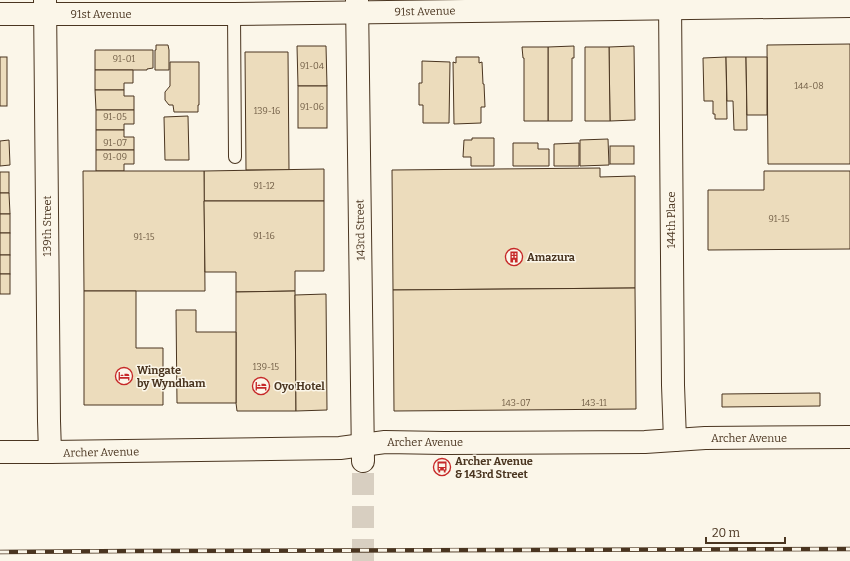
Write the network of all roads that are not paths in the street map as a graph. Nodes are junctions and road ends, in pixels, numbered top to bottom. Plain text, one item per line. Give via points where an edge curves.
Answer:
1 (670, 4) edge
2 (357, 6) edge
3 (850, 6) edge
4 (45, 7) edge
5 (0, 14) edge
6 (234, 14) junction
7 (235, 157) dead end
8 (850, 438) edge
9 (674, 440) junction
10 (0, 452) edge
11 (50, 452) junction
12 (363, 453) junction

1 - 2 street, 91st Avenue
1 - 3 street, 91st Avenue
1 - 9 street, 144th Place
2 - 6 street, 91st Avenue
2 - 12 street, 143rd Street
4 - 5 street, 91st Avenue
4 - 6 street, 91st Avenue
4 - 11 street, 139th Street
6 - 7 lane
8 - 9 street, Archer Avenue
9 - 12 street, Archer Avenue via 385,442
10 - 11 street, Archer Avenue
11 - 12 street, Archer Avenue via 340,448

